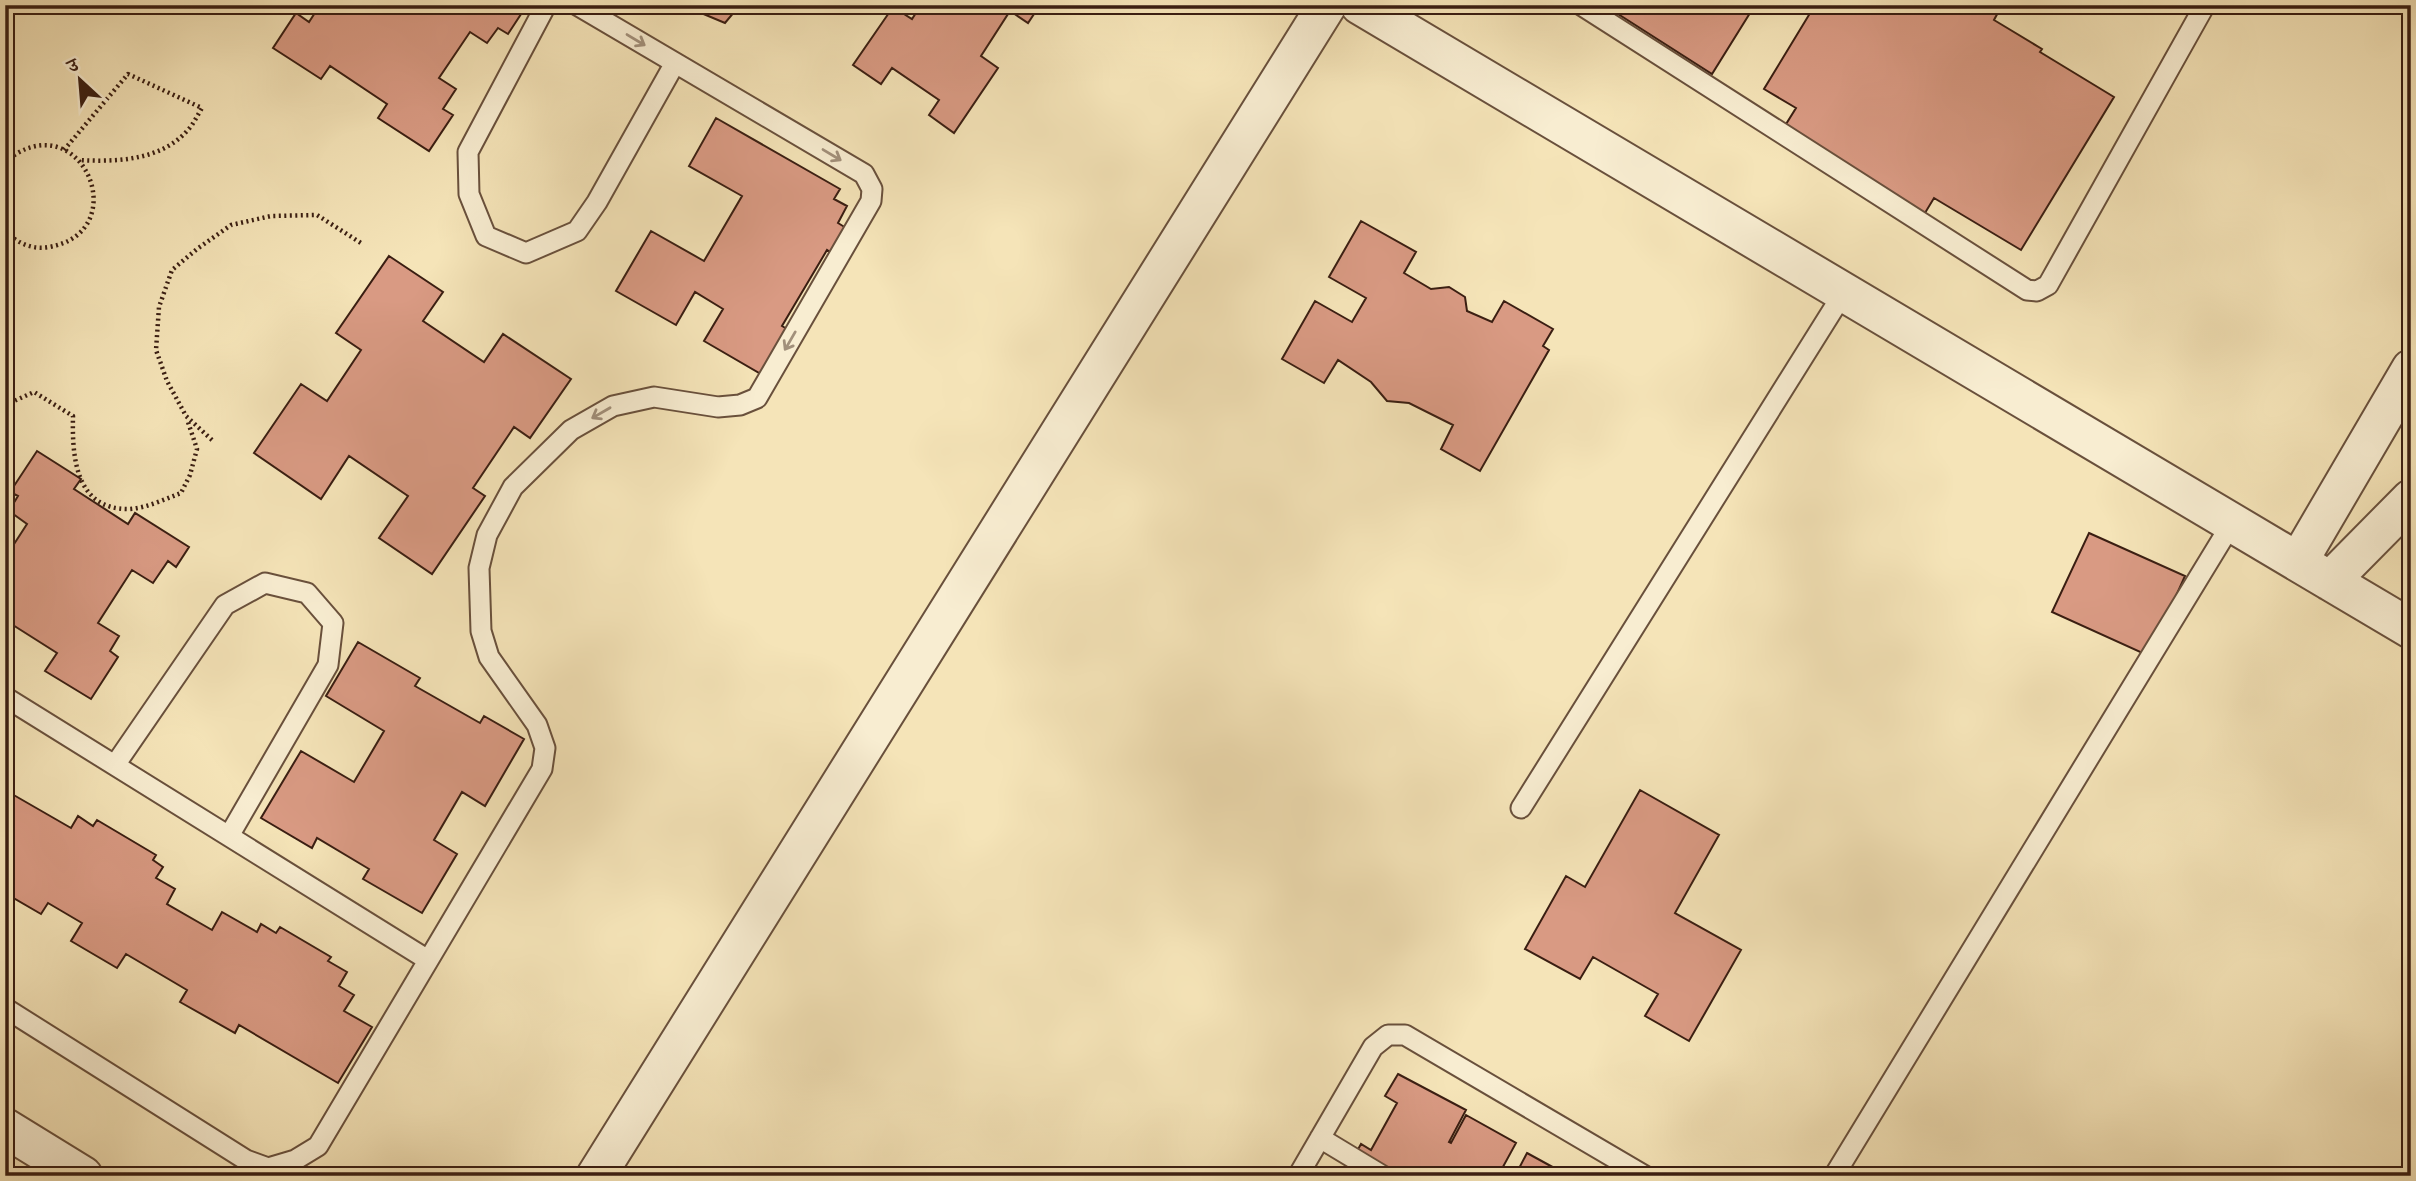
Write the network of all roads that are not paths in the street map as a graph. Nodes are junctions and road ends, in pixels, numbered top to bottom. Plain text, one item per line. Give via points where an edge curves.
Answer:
1 (546, 5) edge
2 (577, 5) edge
3 (1327, 5) edge
4 (1360, 5) edge
5 (1581, 5) edge
6 (2204, 5) edge
7 (675, 63) junction
8 (1844, 292) junction
9 (2411, 369) edge
10 (2411, 499) edge
11 (2232, 523) junction
12 (2314, 572) junction
13 (2411, 629) edge
14 (5, 697) edge
15 (115, 765) junction
16 (1521, 808) dead end
17 (229, 836) junction
18 (428, 960) junction
19 (5, 1008) edge
20 (5, 1128) edge
21 (1320, 1138) junction
22 (83, 1176) edge
23 (596, 1176) edge
24 (1298, 1176) edge
25 (1382, 1176) edge
26 (1645, 1176) edge
27 (1835, 1176) edge

1 - 7 lane via 468,152 469,194 486,236 526,253 577,231
2 -> 7 lane
3 - 23 street
4 - 8 street
5 - 6 lane via 2027,290 2037,291 2048,285
7 -> 18 lane via 864,174 872,189 871,201 757,398 718,407 654,397 613,406 571,430 513,487 487,535 479,568 481,631 489,657 537,725 545,748 542,769
8 - 11 street
8 - 16 lane
9 - 12 street
10 - 12 street
11 - 12 street
11 - 27 lane
12 - 13 street
14 - 15 lane
15 - 17 lane
15 - 17 lane via 225,605 265,583 307,593 333,623 328,665
17 - 18 lane
18 - 19 lane via 318,1146 295,1160 268,1168 246,1160
20 - 22 street
21 - 24 lane
21 - 25 lane
21 - 26 lane via 1373,1047 1388,1035 1405,1035

